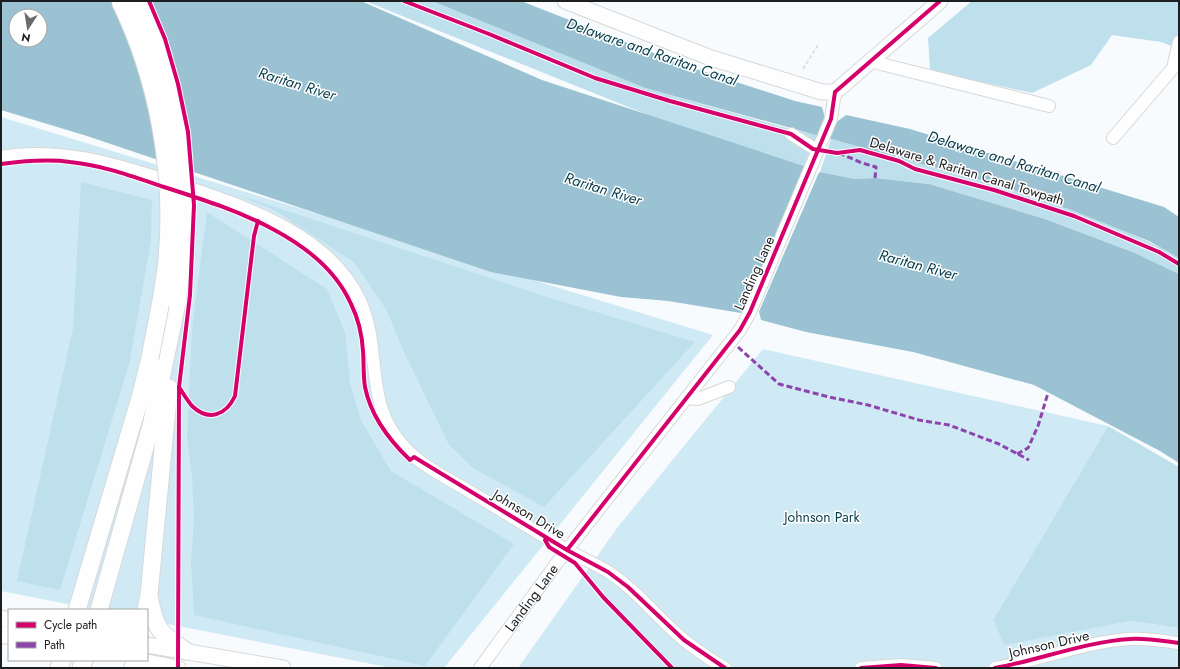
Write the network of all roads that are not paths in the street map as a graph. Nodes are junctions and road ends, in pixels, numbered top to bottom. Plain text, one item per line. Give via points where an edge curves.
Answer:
1 (120, 1) edge
2 (137, 1) edge
3 (565, 1) edge
4 (940, 1) edge
5 (1179, 42) edge
6 (870, 60) junction
7 (835, 92) junction
8 (1049, 106) dead end
9 (791, 134) dead end
10 (1113, 138) dead end
11 (819, 149) junction
12 (1, 157) edge
13 (167, 372) junction
14 (729, 387) dead end
15 (687, 398) junction
16 (567, 550) junction
17 (147, 603) edge
18 (77, 609) edge
19 (99, 609) edge
20 (1179, 643) edge
21 (148, 646) edge
22 (186, 651) junction
23 (141, 661) edge
24 (931, 667) edge
25 (178, 668) edge
26 (283, 668) edge
27 (480, 668) edge
28 (725, 668) edge
29 (861, 668) edge
30 (995, 668) edge

1 - 18 highway, bridge via 139,46 154,96 164,145 168,185 167,259 160,309 138,405
2 - 13 highway, bridge via 147,23 168,88 181,149 184,224 177,303
3 - 7 main road via 711,58 822,92
4 - 6 main road
5 - 10 street via 1173,68
6 - 7 main road
6 - 8 street
7 - 11 street, Landing Lane via 831,119
9 - 11 street via 809,147
11 - 15 street, Landing Lane via 750,312 731,343
12 - 16 street, Johnson Drive via 66,154 104,161 238,204 279,223 302,238 338,270 361,303 371,344 379,403 388,425 399,441 419,460
13 - 17 highway
13 - 19 highway
14 - 15 street via 698,399
15 - 16 street, Landing Lane
16 - 27 street, Landing Lane
16 - 28 street, Johnson Drive via 618,579 684,640
17 - 22 highway via 159,630
20 - 30 street, Johnson Drive via 1130,639 1078,647 1024,663
21 - 22 main road
22 - 26 main road
23 - 25 main road
24 - 29 street via 882,665

